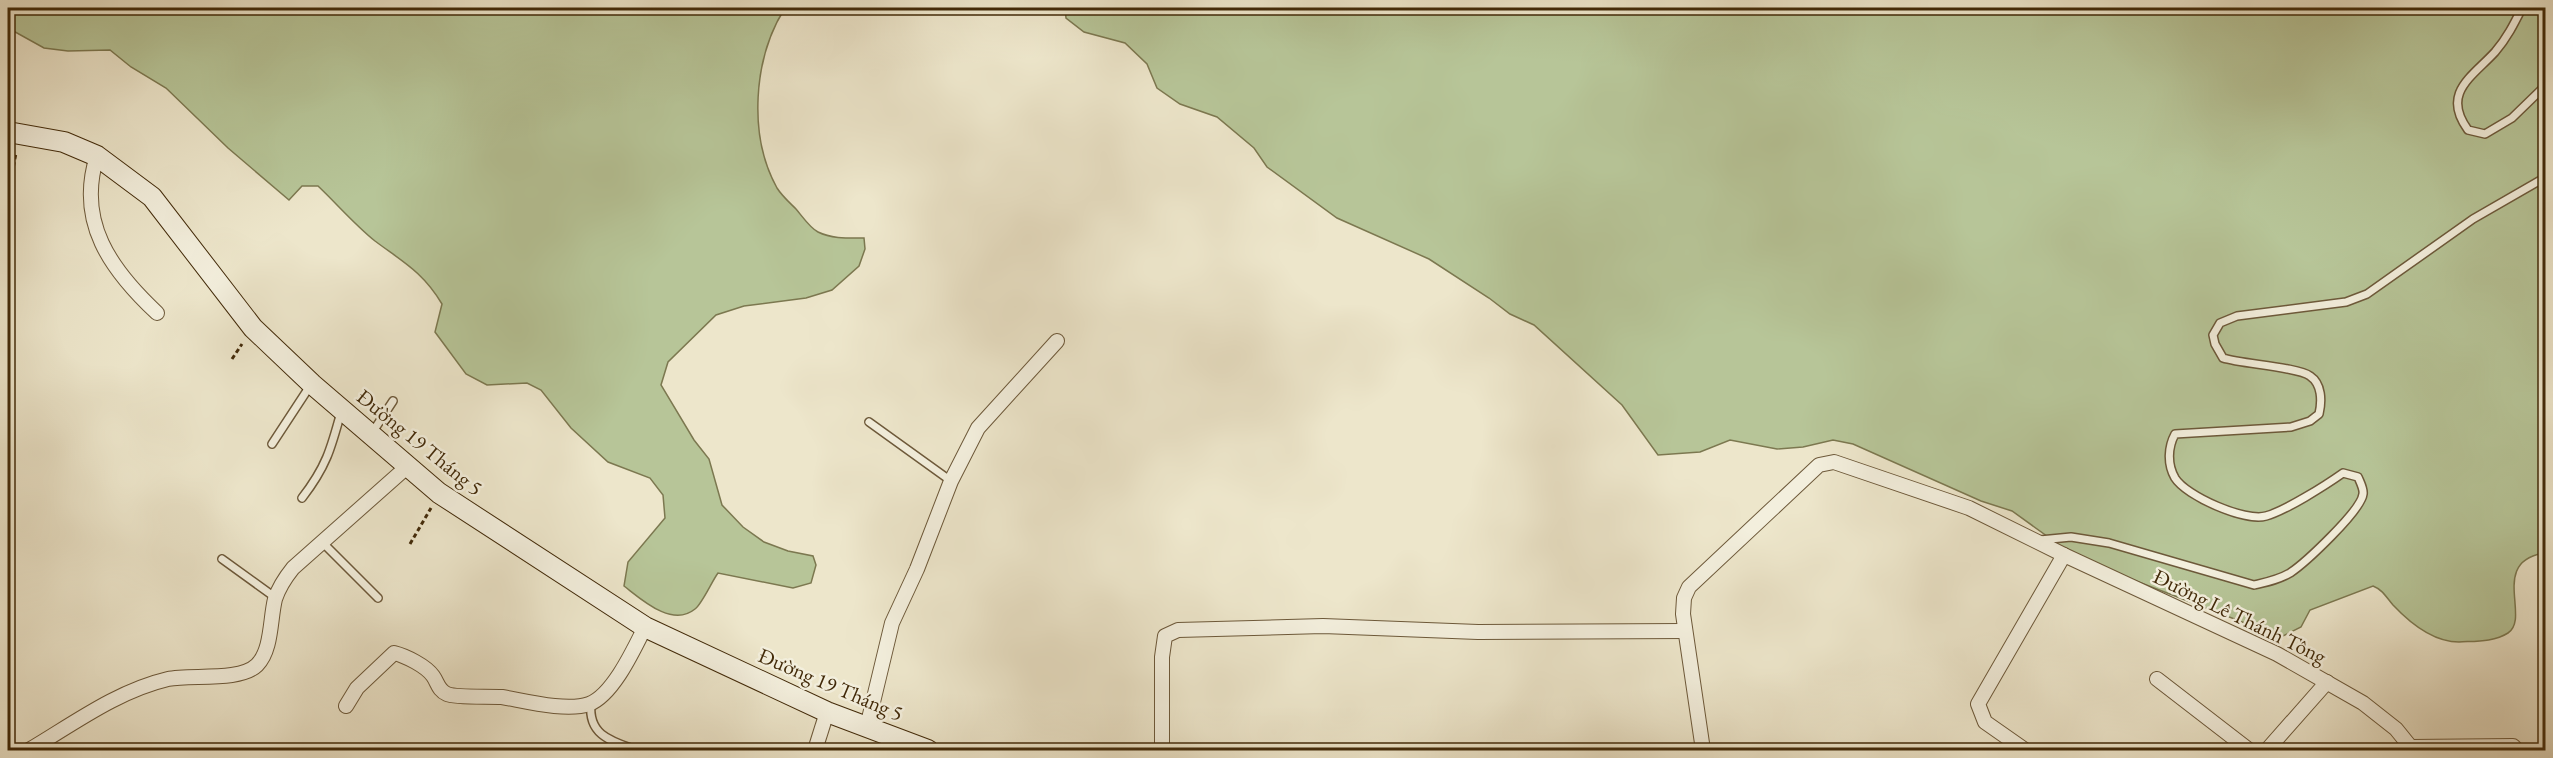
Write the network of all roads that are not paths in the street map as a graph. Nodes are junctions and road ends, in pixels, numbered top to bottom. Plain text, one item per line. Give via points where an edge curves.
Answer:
1 (2522, 8) edge
2 (2546, 85) edge
3 (8, 132) edge
4 (97, 156) junction
5 (2546, 177) edge
6 (157, 313) dead end
7 (1057, 341) dead end
8 (312, 384) junction
9 (393, 401) dead end
10 (341, 410) junction
11 (869, 422) dead end
12 (371, 435) junction
13 (272, 444) dead end
14 (408, 466) junction
15 (951, 481) junction
16 (302, 498) dead end
17 (2034, 540) junction
18 (323, 543) junction
19 (2064, 555) junction
20 (222, 559) dead end
21 (276, 598) junction
22 (378, 598) dead end
23 (645, 627) junction
24 (1685, 631) junction
25 (2157, 679) dead end
26 (2327, 682) junction
27 (591, 704) junction
28 (346, 706) dead end
29 (827, 712) junction
30 (867, 727) junction
31 (2412, 749) edge
32 (29, 750) edge
33 (636, 750) edge
34 (815, 750) edge
35 (928, 750) edge
36 (1162, 750) edge
37 (1703, 750) edge
38 (2025, 750) edge
39 (2249, 750) edge
40 (2267, 750) edge
41 (2517, 750) edge

1 - 2 lane via 2508,36 2466,79 2457,107 2460,119 2468,130 2485,134 2512,118
3 - 4 street, Đường 19 Tháng 5 via 64,142
4 - 6 street via 90,194 94,223 105,252 132,289
4 - 8 street, Đường 19 Tháng 5 via 152,197 253,328
5 - 17 lane via 2473,219 2367,294 2346,302 2237,316 2220,323 2212,335 2223,358 2309,375 2319,387 2319,414 2291,427 2175,434 2170,444 2170,461 2175,478 2185,488 2246,516 2266,516 2343,473 2358,477 2364,492 2348,519 2292,572 2254,585 2109,543 2071,537
7 - 15 street via 978,428
8 - 10 street, Đường 19 Tháng 5
8 - 13 lane
9 - 12 lane
10 - 12 street, Đường 19 Tháng 5
10 - 16 lane via 331,448 319,475
11 - 15 lane
12 - 14 street, Đường 19 Tháng 5
14 - 18 street
14 - 23 street, Đường 19 Tháng 5 via 439,493
15 - 30 street via 892,624
17 - 19 street, Đường Lê Thánh Tông
17 - 24 street, Đường Lê Thánh Tông via 1969,508 1828,462 1819,465 1689,587 1684,598
18 - 21 street via 293,567
18 - 22 lane
19 - 26 street, Đường Lê Thánh Tông via 2277,654
19 - 38 street via 1978,704 1985,723
20 - 21 lane
21 - 32 street via 265,655 256,667 227,676 169,679 118,697
23 - 27 street via 621,672
23 - 29 street, Đường 19 Tháng 5
24 - 36 street via 1478,632 1323,626 1178,630 1165,636 1162,657
24 - 37 street
25 - 39 street
26 - 31 street, Đường Lê Thánh Tông via 2381,716
26 - 40 street
27 - 28 street via 563,706 448,694 433,675 394,653 357,688
27 - 33 lane via 592,724 598,734
29 - 30 street, Đường 19 Tháng 5
29 - 34 street
30 - 35 street, Đường 19 Tháng 5
31 - 41 street via 2513,746

